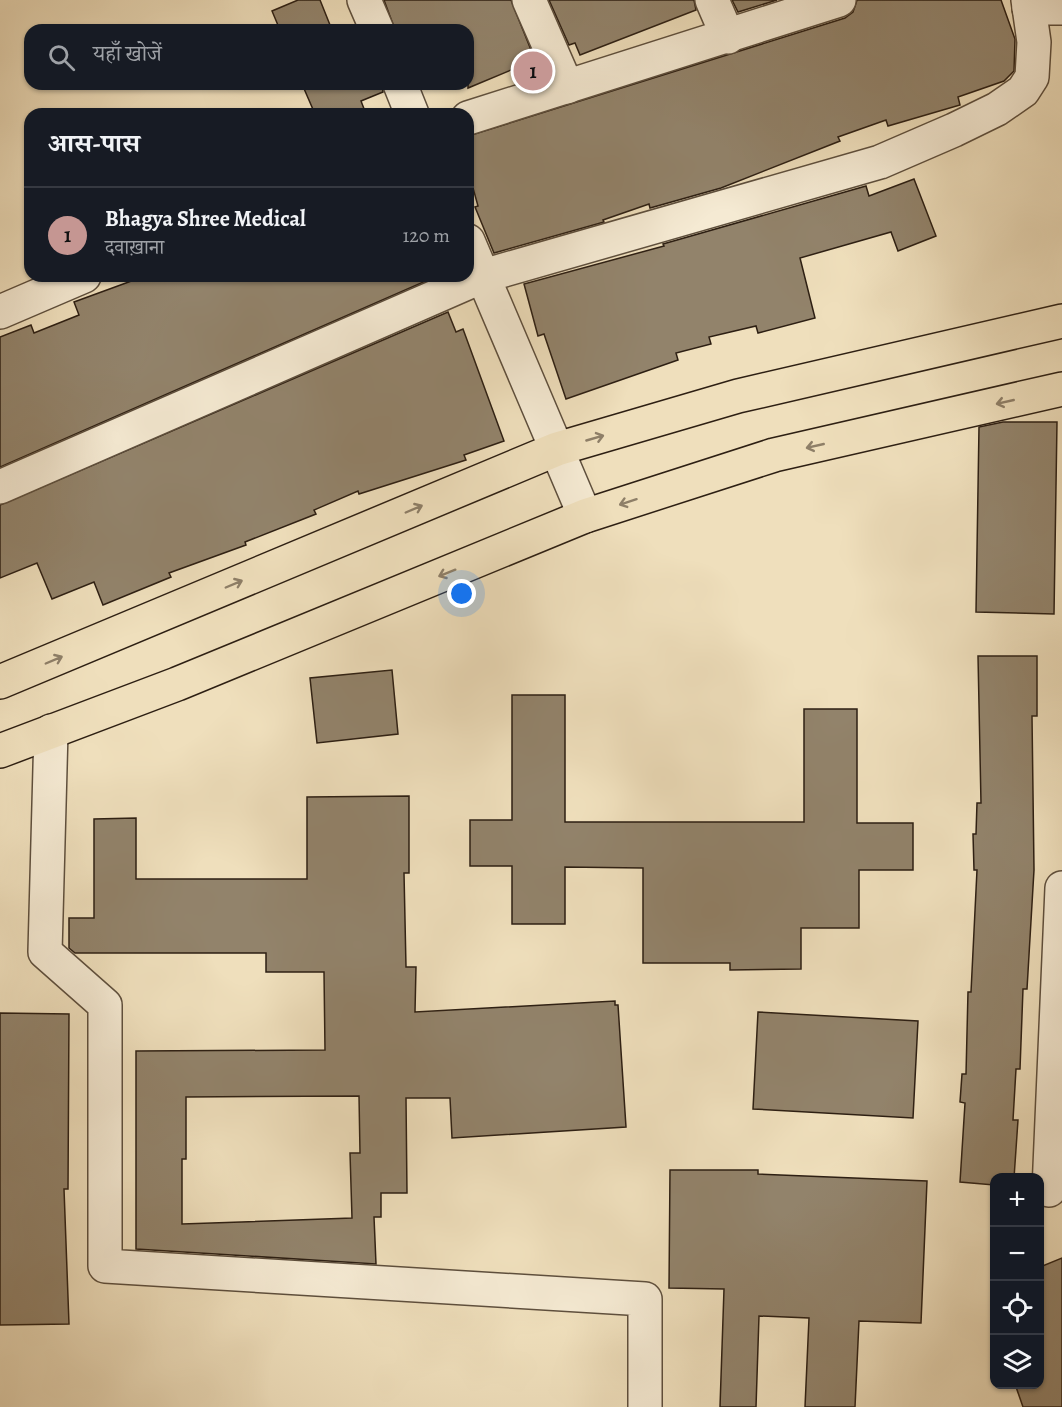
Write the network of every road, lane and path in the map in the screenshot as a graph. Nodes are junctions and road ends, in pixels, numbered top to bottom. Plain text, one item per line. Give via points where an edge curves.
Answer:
1 (364, 0) edge
2 (529, 0) edge
3 (712, 0) edge
4 (839, 0) edge
5 (1028, 4) edge
6 (1062, 8) edge
7 (374, 24) edge
8 (728, 37) junction
9 (567, 87) junction
10 (402, 90) edge
11 (410, 108) edge
12 (474, 116) edge
13 (474, 256) edge
14 (483, 276) junction
15 (474, 280) edge
16 (70, 282) edge
17 (469, 282) edge
18 (0, 312) edge
19 (1062, 321) edge
20 (1062, 388) edge
21 (557, 449) junction
22 (0, 487) edge
23 (585, 516) junction
24 (0, 682) edge
25 (51, 731) junction
26 (0, 751) edge
27 (1062, 888) edge
28 (1061, 964) edge
29 (1048, 1190) dead end
30 (645, 1407) edge

1 - 7 street
2 - 9 street
3 - 8 street
4 - 8 street
5 - 6 street
5 - 14 street via 1034,42 1032,77 1023,91 997,109 880,162
8 - 9 street
9 - 12 street
10 - 11 street
13 - 14 street
14 - 15 street
14 - 21 street
16 - 18 street
17 - 22 street
21 -> 19 main road via 738,396
20 -> 23 main road via 774,455
21 - 23 street
24 -> 21 main road
23 -> 25 main road via 177,684
25 - 26 main road
25 - 30 street via 45,952 105,1005 105,1266 645,1299
27 - 28 street
28 - 29 street

